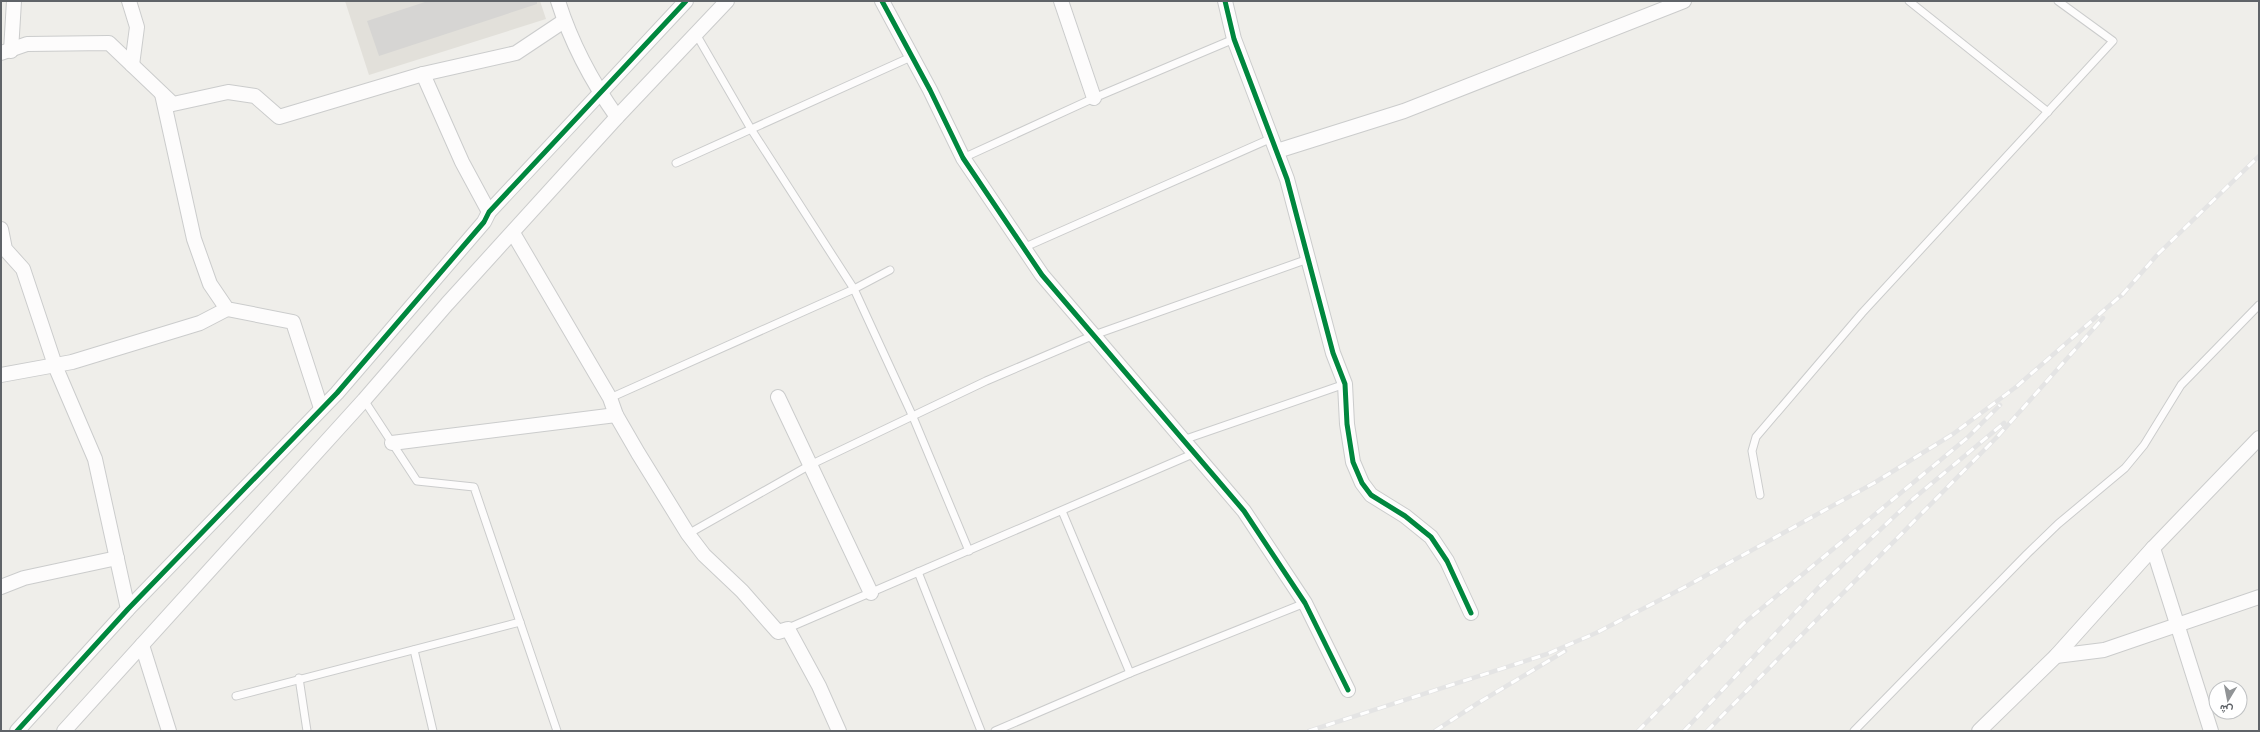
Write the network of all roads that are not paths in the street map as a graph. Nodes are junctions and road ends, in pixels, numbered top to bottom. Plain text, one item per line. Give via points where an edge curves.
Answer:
1 (14, 1) edge
2 (129, 1) edge
3 (558, 1) edge
4 (727, 1) edge
5 (882, 1) edge
6 (1061, 1) edge
7 (1225, 1) edge
8 (1684, 1) edge
9 (1910, 1) edge
10 (2058, 1) edge
11 (681, 3) edge
12 (564, 21) junction
13 (696, 34) junction
14 (1234, 39) junction
15 (6, 52) edge
16 (911, 57) junction
17 (132, 65) junction
18 (423, 74) junction
19 (600, 92) junction
20 (162, 94) junction
21 (1094, 98) junction
22 (2048, 112) junction
23 (617, 116) junction
24 (751, 129) junction
25 (1274, 144) junction
26 (963, 158) junction
27 (676, 162) dead end
28 (489, 212) junction
29 (1, 229) edge
30 (512, 233) junction
31 (1023, 248) junction
32 (1308, 260) junction
33 (890, 270) dead end
34 (854, 289) junction
35 (2259, 304) edge
36 (227, 309) junction
37 (1094, 334) junction
38 (55, 364) junction
39 (1, 375) edge
40 (1345, 384) junction
41 (778, 397) dead end
42 (610, 398) junction
43 (364, 400) junction
44 (321, 408) junction
45 (616, 415) junction
46 (914, 417) junction
47 (2259, 438) edge
48 (1183, 440) junction
49 (392, 443) junction
50 (2259, 450) edge
51 (1196, 453) junction
52 (2242, 456) junction
53 (810, 465) junction
54 (1760, 496) dead end
55 (1062, 511) junction
56 (688, 534) junction
57 (2153, 548) junction
58 (969, 551) junction
59 (117, 558) junction
60 (918, 572) junction
61 (1, 587) edge
62 (871, 592) junction
63 (2259, 596) edge
64 (1304, 603) junction
65 (128, 609) junction
66 (1471, 613) dead end
67 (520, 622) junction
68 (2177, 625) junction
69 (778, 632) junction
70 (142, 645) junction
71 (414, 650) junction
72 (2056, 656) junction
73 (1130, 673) junction
74 (299, 678) junction
75 (1348, 690) dead end
76 (236, 696) dead end
77 (18, 731) edge
78 (64, 731) edge
79 (169, 731) edge
80 (307, 731) edge
81 (433, 731) edge
82 (557, 731) edge
83 (839, 731) edge
84 (981, 731) edge
85 (995, 731) edge
86 (1854, 731) edge
87 (1979, 731) edge
88 (2211, 731) edge

1 - 15 street
2 - 17 street via 137,27
3 - 12 street
4 - 13 street
5 - 16 street
6 - 21 street
7 - 14 street
8 - 25 street via 1404,110
9 - 22 lane
10 - 22 lane via 2113,41
11 - 19 street
12 - 18 street via 516,53
12 - 19 street
13 - 23 street
13 - 24 lane
14 - 21 lane
14 - 25 street
15 - 17 street via 27,44 109,43
16 - 24 lane
16 - 26 street
17 - 20 street
18 - 20 street via 279,117 255,96 228,92 173,104
18 - 28 street via 462,162
19 - 23 street
19 - 28 street
20 - 36 street via 194,239 210,284
21 - 26 lane
22 - 54 lane via 1862,313 1756,437 1752,451
23 - 30 street
24 - 27 lane
24 - 34 lane
25 - 31 lane
25 - 32 street via 1287,179
26 - 31 street
28 - 44 street via 484,222
29 - 38 street via 5,249 22,269
30 - 42 street
30 - 43 street
31 - 37 street via 1042,275
32 - 37 lane
32 - 40 street via 1320,296 1333,353
33 - 34 lane
34 - 42 lane
34 - 46 lane
35 - 86 lane via 2181,385 2144,445 2125,468 2058,524 2027,554
36 - 38 street via 200,323 72,362
36 - 44 street via 293,322
37 - 46 lane via 986,381
37 - 48 street
38 - 39 street
38 - 59 street via 95,459
40 - 48 lane
40 - 66 street via 1347,424 1353,462 1362,483 1371,495 1405,516 1431,537 1447,562
41 - 53 street
42 - 45 street
43 - 49 lane
43 - 70 street
44 - 65 street
45 - 49 street
45 - 56 street
46 - 53 lane
46 - 58 lane
47 - 52 street
48 - 51 street
49 - 67 lane via 417,481 474,487
50 - 52 street
51 - 55 lane
51 - 64 street via 1244,511
52 - 57 street
53 - 56 lane
53 - 62 street
55 - 58 lane
55 - 73 lane
56 - 69 street
57 - 68 street
57 - 72 street
58 - 60 lane
59 - 61 street via 24,578
59 - 65 street
60 - 62 lane
60 - 84 lane
62 - 69 lane
63 - 68 street
64 - 73 lane
64 - 75 street
65 - 77 street
67 - 71 lane
67 - 82 lane
68 - 72 street via 2104,650
68 - 88 street
69 - 83 street via 788,629 819,686
70 - 78 street
70 - 79 street
71 - 74 lane
71 - 81 lane
72 - 87 street
73 - 85 lane
74 - 76 lane
74 - 80 lane

